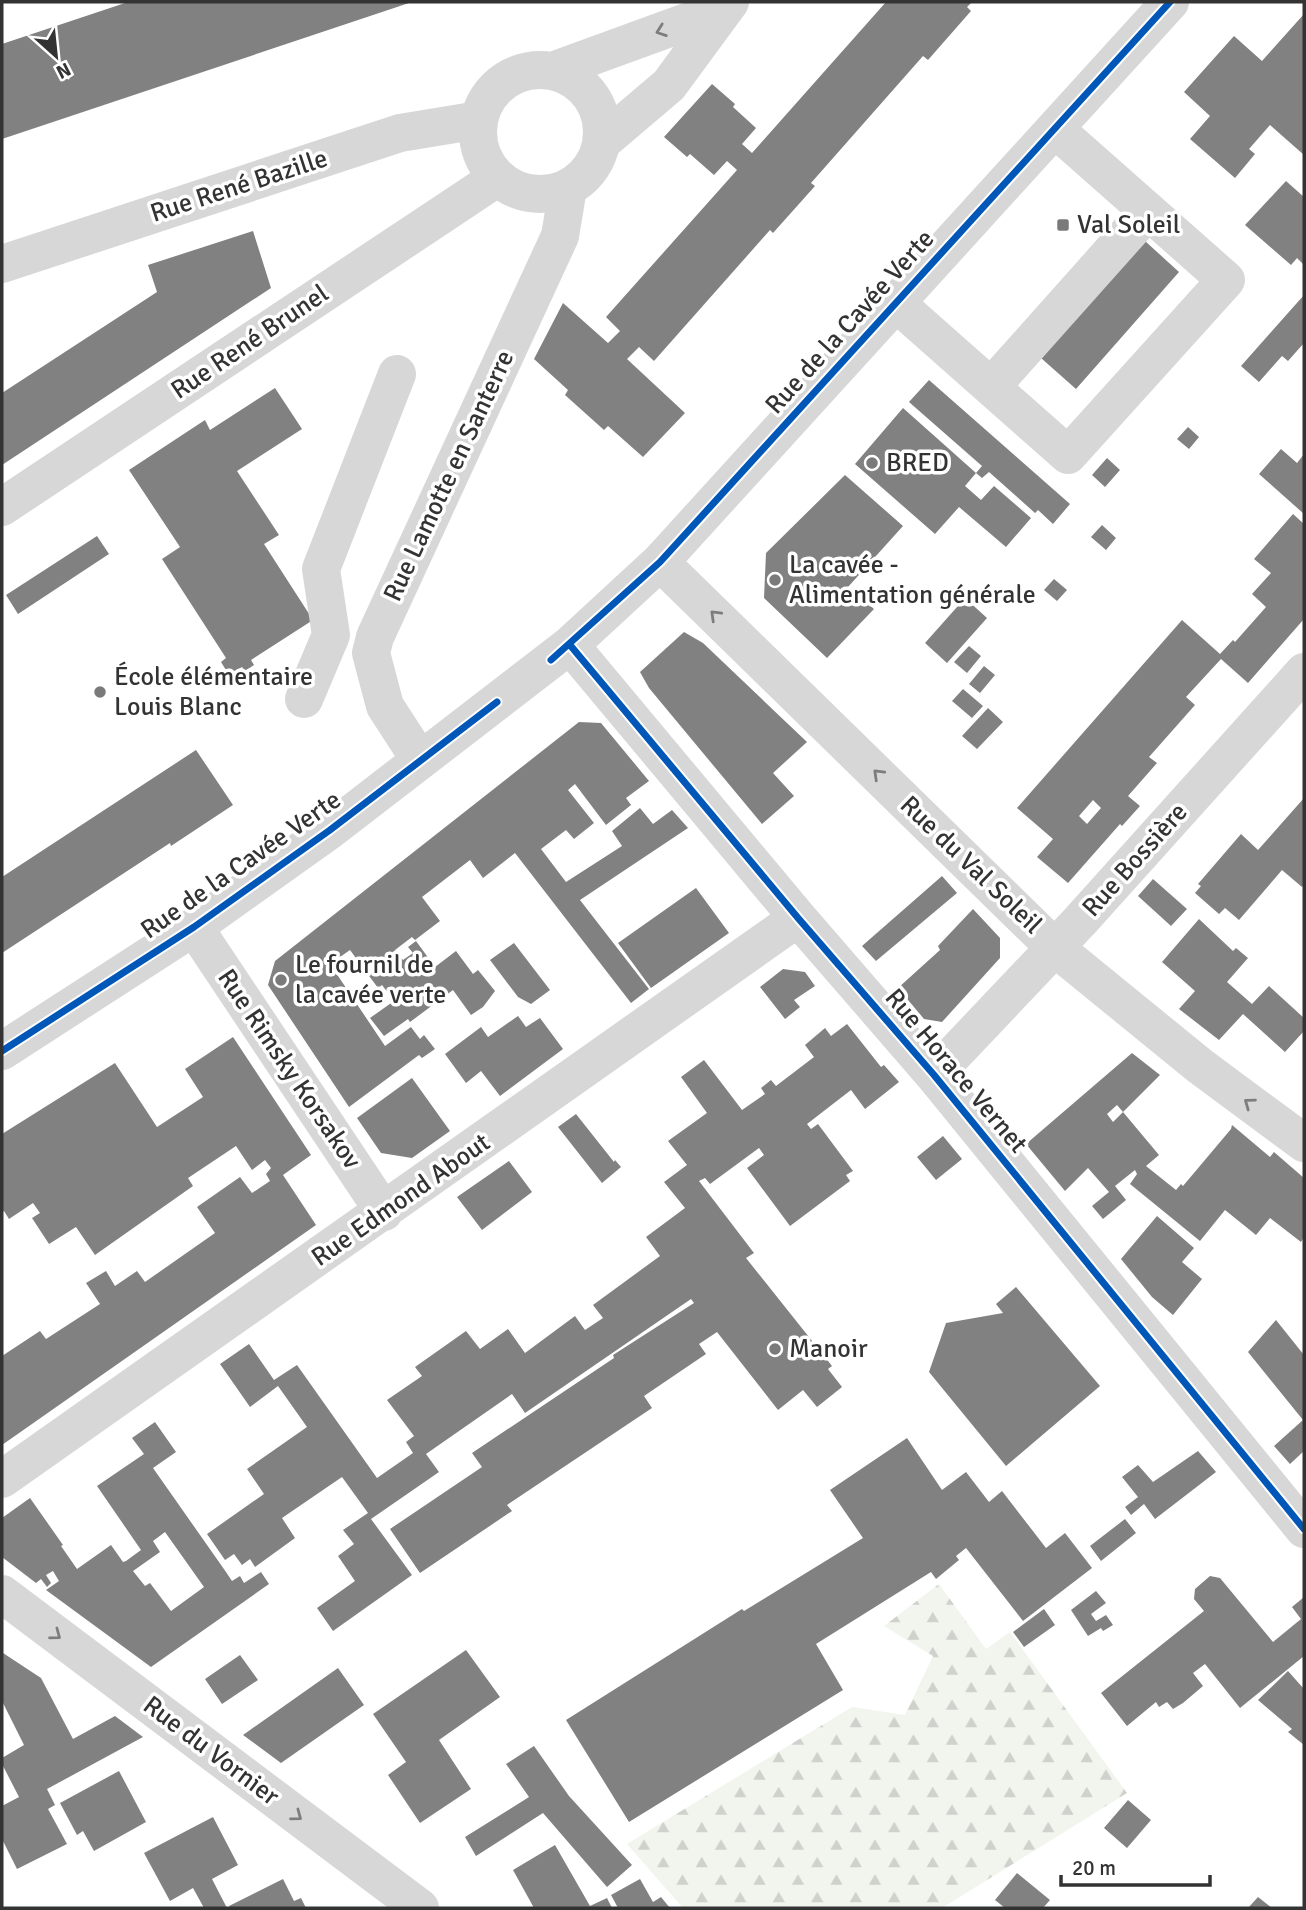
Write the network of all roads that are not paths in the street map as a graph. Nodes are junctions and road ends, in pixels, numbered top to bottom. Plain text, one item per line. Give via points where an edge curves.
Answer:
1 (1170, 2) edge
2 (727, 5) edge
3 (552, 71) junction
4 (478, 120) junction
5 (1055, 128) junction
6 (602, 142) junction
7 (497, 178) junction
8 (568, 188) junction
9 (1148, 211) junction
10 (2, 264) edge
11 (896, 303) junction
12 (397, 374) dead end
13 (991, 387) junction
14 (2, 507) edge
15 (660, 562) junction
16 (331, 635) junction
17 (570, 645) junction
18 (370, 653) junction
19 (1304, 672) edge
20 (304, 699) dead end
21 (420, 760) junction
22 (798, 918) junction
23 (194, 927) junction
24 (1054, 947) junction
25 (2, 1051) edge
26 (934, 1075) junction
27 (1304, 1143) edge
28 (384, 1212) junction
29 (2, 1479) edge
30 (1304, 1529) edge
31 (7, 1604) edge
32 (420, 1908) edge

1 - 5 street, Rue de la Cavée Verte
2 -> 3 street
2 - 6 street via 669,85
3 - 4 street via 514,75 485,102
3 - 6 street via 585,88 602,122
4 - 7 street via 481,152
4 - 10 street, Rue René Bazille via 400,134
5 - 9 street
5 - 11 street, Rue de la Cavée Verte
6 - 8 street via 585,177
7 - 8 street via 531,194
7 - 14 street, Rue René Brunel
8 - 18 street, Rue Lamotte en Santerre via 560,236
9 - 13 street
9 - 13 street via 1226,279 1068,455
11 - 13 street
11 - 15 street, Rue de la Cavée Verte
12 - 16 street via 321,569
15 - 17 street, Rue de la Cavée Verte
24 -> 15 street, Rue du Val Soleil
16 - 18 street via 349,638
16 - 20 street
17 - 21 street, Rue de la Cavée Verte
17 - 22 street, Rue Horace Vernet
18 - 21 street via 385,706
19 - 24 street, Rue Bossière
21 - 23 street, Rue de la Cavée Verte
22 - 26 street, Rue Horace Vernet
22 - 28 street, Rue Edmond About
23 - 25 street, Rue de la Cavée Verte
23 - 28 street, Rue Rimsky Korsakov
24 - 26 street, Rue Bossière
27 -> 24 street, Rue du Val Soleil via 1200,1066
26 - 30 street, Rue Horace Vernet
28 - 29 street, Rue Edmond About
31 -> 32 street, Rue du Vornier

